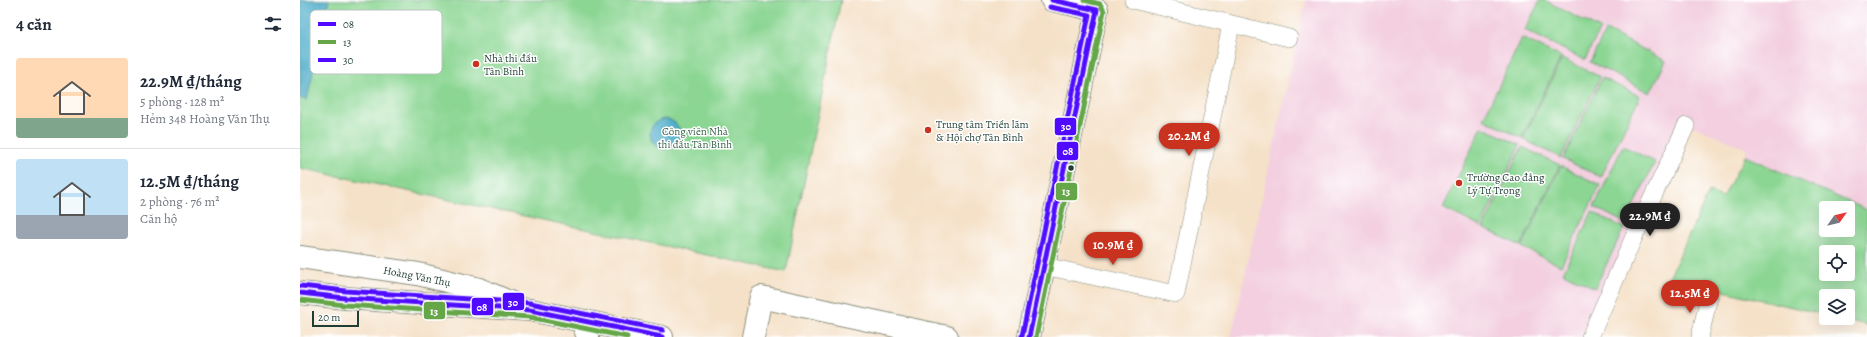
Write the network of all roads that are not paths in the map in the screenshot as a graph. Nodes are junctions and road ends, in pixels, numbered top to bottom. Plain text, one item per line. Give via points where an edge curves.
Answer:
1 (1052, 0) edge
2 (1133, 0) edge
3 (1099, 3) edge
4 (1231, 25) junction
5 (1289, 38) dead end
6 (1686, 126) dead end
7 (300, 257) edge
8 (1044, 266) junction
9 (300, 293) edge
10 (1709, 296) dead end
11 (530, 310) junction
12 (585, 329) edge
13 (887, 331) edge
14 (662, 337) edge
15 (753, 337) edge
16 (946, 337) edge
17 (1029, 337) edge
18 (1590, 337) edge
19 (1700, 337) edge

1 - 3 main road
2 - 4 street
3 - 8 main road
4 - 5 street
4 - 8 street via 1176,294
6 - 18 street
7 - 11 main road, Hoàng Văn Thụ via 418,274 479,289
8 - 17 main road
9 - 11 main road, Hoàng Văn Thụ via 361,300
10 - 19 street
11 - 12 main road, Hoàng Văn Thụ
12 - 14 main road, Hoàng Văn Thụ
13 - 15 main road via 761,297
13 - 16 main road

